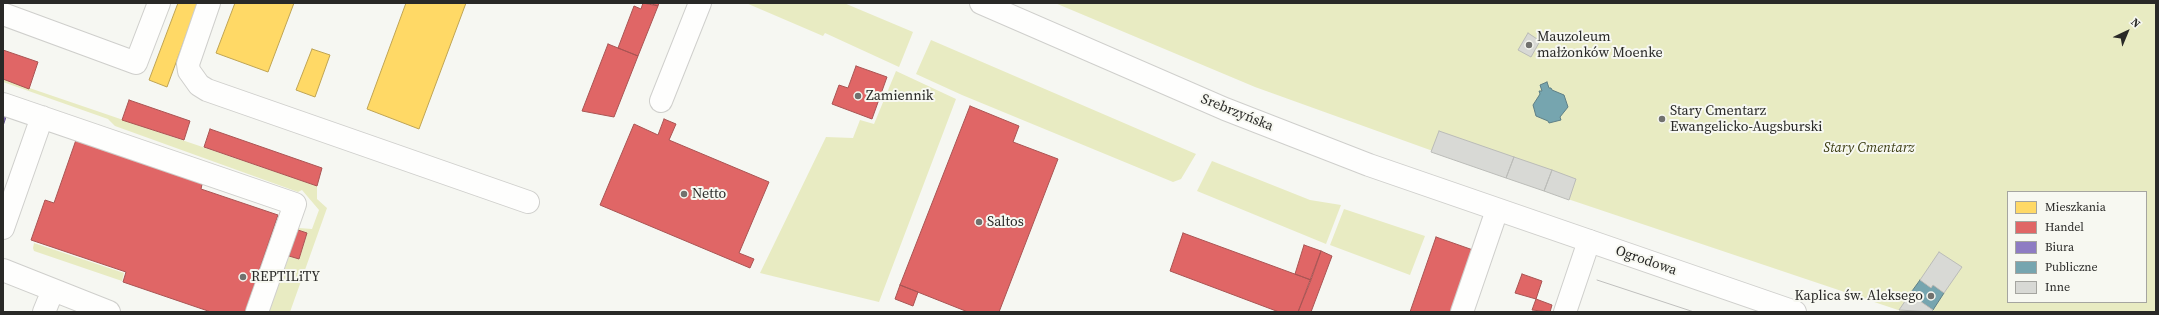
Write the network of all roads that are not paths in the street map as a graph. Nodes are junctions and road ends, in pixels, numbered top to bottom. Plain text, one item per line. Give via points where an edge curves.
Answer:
1 (160, 3) edge
2 (209, 3) edge
3 (700, 3) edge
4 (981, 3) edge
5 (3, 14) edge
6 (661, 101) dead end
7 (3, 104) edge
8 (42, 117) junction
9 (528, 202) dead end
10 (1497, 210) junction
11 (3, 228) edge
12 (1589, 241) junction
13 (3, 270) edge
14 (53, 290) junction
15 (44, 312) edge
16 (109, 312) edge
17 (257, 312) edge
18 (1462, 312) edge
19 (1565, 312) edge
20 (1795, 312) edge

1 - 5 main road via 136,63
2 - 9 main road via 188,64 189,71 199,85 207,90
3 - 6 main road
4 - 10 main road, Srebrzyńska via 1225,109 1369,165
7 - 8 main road
8 - 11 main road
8 - 17 main road via 295,204
10 - 12 main road, Ogrodowa
10 - 18 main road
12 - 19 main road
12 - 20 main road, Ogrodowa
13 - 14 main road
14 - 15 main road
14 - 16 main road

